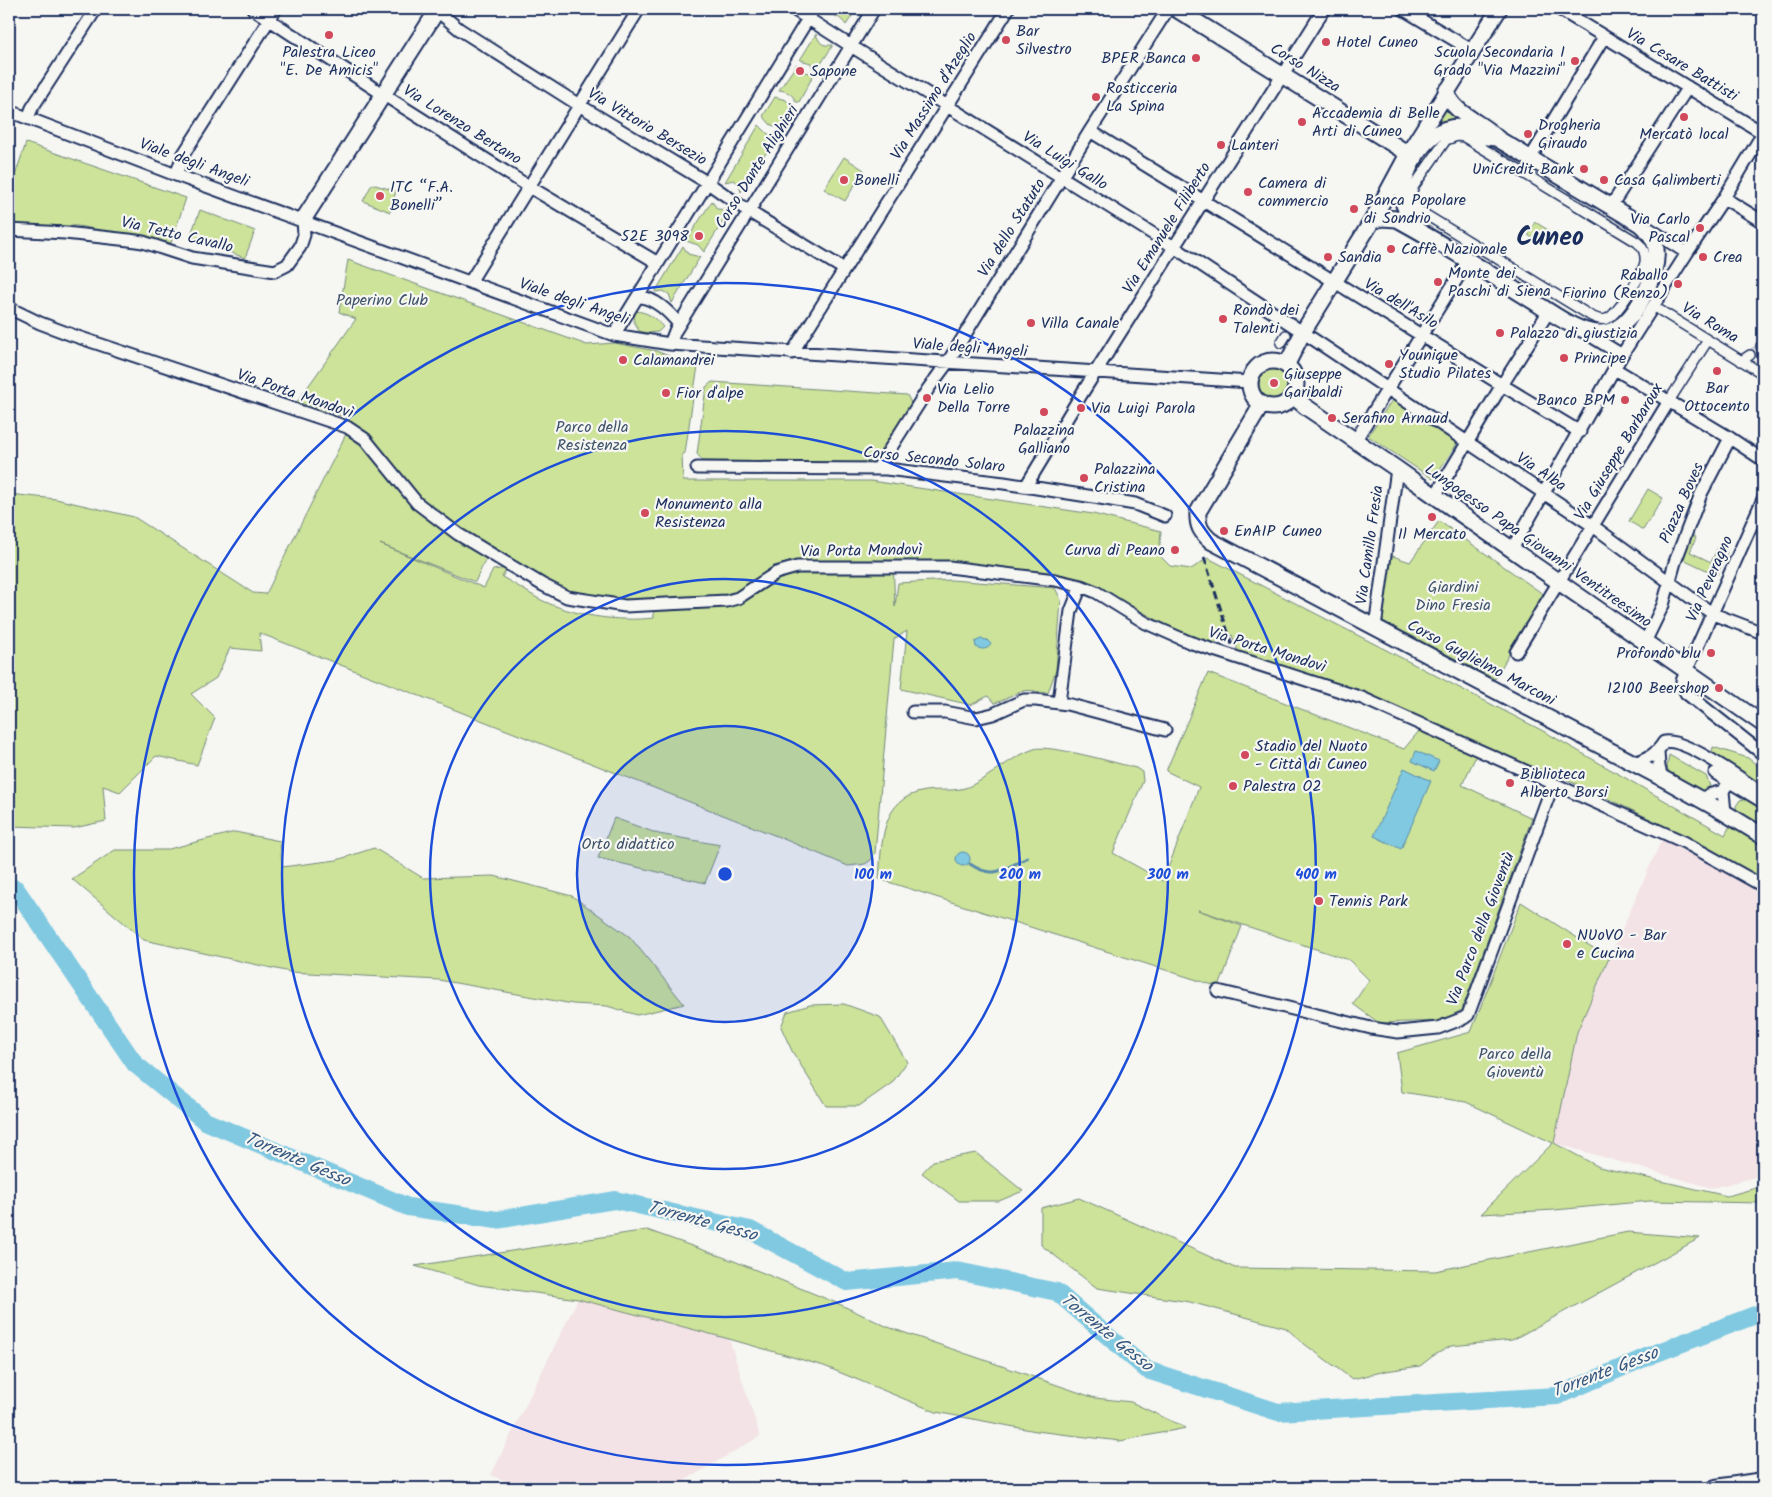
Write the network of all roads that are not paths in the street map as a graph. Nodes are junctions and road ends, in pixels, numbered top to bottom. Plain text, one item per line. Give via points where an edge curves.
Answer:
1 (96, 9) edge
2 (253, 9) edge
3 (436, 9) edge
4 (639, 9) edge
5 (793, 9) edge
6 (874, 9) edge
7 (1008, 9) edge
8 (1168, 9) edge
9 (1176, 9) edge
10 (1324, 9) edge
11 (1403, 9) edge
12 (1499, 9) edge
13 (1560, 9) edge
14 (811, 13) edge
15 (272, 14) edge
16 (1604, 37) junction
17 (851, 46) junction
18 (1473, 51) junction
19 (1283, 75) junction
20 (1688, 87) junction
21 (1446, 91) junction
22 (384, 95) junction
23 (579, 105) junction
24 (947, 106) junction
25 (9, 111) edge
26 (28, 118) junction
27 (1090, 131) junction
28 (1763, 133) edge
29 (1498, 138) junction
30 (1411, 156) junction
31 (1530, 157) junction
32 (176, 175) junction
33 (1062, 178) junction
34 (708, 183) junction
35 (528, 186) junction
36 (1724, 198) junction
37 (1202, 201) junction
38 (1611, 206) junction
39 (748, 211) junction
40 (303, 220) junction
41 (1372, 221) junction
42 (1763, 222) edge
43 (1640, 224) junction
44 (9, 230) edge
45 (1418, 230) junction
46 (1174, 247) junction
47 (1687, 252) junction
48 (1468, 261) junction
49 (658, 263) junction
50 (844, 269) junction
51 (1640, 274) joint
52 (470, 282) junction
53 (1334, 282) junction
54 (638, 296) junction
55 (1647, 303) junction
56 (9, 308) edge
57 (1549, 311) junction
58 (679, 324) junction
59 (1578, 328) junction
60 (1303, 332) junction
61 (614, 335) junction
62 (1422, 335) junction
63 (1708, 340) junction
64 (670, 344) junction
65 (792, 353) junction
66 (1622, 355) junction
67 (1750, 355) tunnel mouth
68 (1741, 360) junction
69 (948, 362) junction
70 (1286, 364) junction
71 (1615, 369) junction
72 (1095, 373) junction
73 (1763, 374) edge
74 (1250, 382) junction
75 (1502, 385) junction
76 (1388, 390) junction
77 (1293, 396) junction
78 (1669, 401) junction
79 (1262, 404) junction
80 (1580, 432) junction
81 (1730, 438) junction
82 (1355, 441) junction
83 (1468, 443) junction
84 (1763, 460) edge
85 (697, 468) dead end
86 (878, 468) junction
87 (1397, 469) junction
88 (1026, 486) junction
89 (1544, 494) junction
90 (1435, 496) junction
91 (1763, 499) edge
92 (1164, 516) dead end
93 (1593, 526) junction
94 (1512, 549) junction
95 (1559, 582) junction
96 (1669, 583) junction
97 (1081, 586) junction
98 (1713, 614) junction
99 (1375, 627) junction
100 (1763, 633) edge
101 (1645, 642) junction
102 (1516, 652) dead end
103 (1687, 671) junction
104 (1059, 702) junction
105 (913, 712) dead end
106 (1763, 724) edge
107 (1165, 730) dead end
108 (1658, 752) junction
109 (1763, 754) edge
110 (1633, 763) junction
111 (1715, 773) dead end
112 (1662, 778) junction
113 (1553, 784) junction
114 (1726, 786) junction
115 (1763, 794) edge
116 (1703, 800) junction
117 (1763, 802) edge
118 (1725, 812) junction
119 (1763, 836) edge
120 (1763, 886) edge
121 (1218, 991) dead end
122 (1763, 1480) edge
123 (1723, 1488) edge

1 - 26 street
2 - 15 street, Via Lorenzo Bertano
3 - 22 street
3 - 23 street, Via Vittorio Bersezio via 459,29
4 - 23 street
5 - 14 street, Via Luigi Gallo
6 - 17 street, Corso Dante Alighieri
7 - 24 street, Via Massimo d'Azeglio
8 - 27 street, Via dello Statuto
9 - 19 street, Corso Nizza
10 - 19 street, Via Emanuele Filiberto
11 - 18 street
12 - 18 street
13 - 16 street, Via Cesare Battisti
14 - 17 street, Via Luigi Gallo
14 - 34 street, Corso Dante Alighieri
15 - 22 street, Via Lorenzo Bertano
15 - 32 street via 183,155
16 - 20 street, Via Cesare Battisti
16 - 31 street
17 - 24 street, Via Luigi Gallo
17 - 39 street, Corso Dante Alighieri
18 - 21 street
19 - 30 street, Corso Nizza
19 - 37 street, Via Emanuele Filiberto
20 - 28 street, Via Cesare Battisti
20 - 38 street
21 - 29 street via 1455,108
21 - 30 street
22 - 35 street, Via Lorenzo Bertano
22 - 40 street
23 - 34 street, Via Vittorio Bersezio
23 - 35 street
24 - 33 street, Via Luigi Gallo
24 - 50 street, Via Massimo d'Azeglio
25 - 26 street, Viale degli Angeli
26 - 32 street, Viale degli Angeli
27 - 33 street, Via dello Statuto
27 - 37 street, Via dell'Asilo
28 - 36 street
29 - 30 street via 1480,136 1464,128 1450,128 1429,138
29 - 31 street
30 - 41 street
30 - 45 street via 1402,190 1403,203
31 - 38 street
32 - 40 street, Viale degli Angeli
33 - 46 street, Via Luigi Gallo
33 - 69 street, Via dello Statuto
34 - 39 street, Via Vittorio Bersezio
34 - 49 street, Corso Dante Alighieri
35 - 49 street, Via Lorenzo Bertano
35 - 52 street
36 - 42 street
36 - 47 street
37 - 46 street, Via Emanuele Filiberto
37 - 53 street, Via dell'Asilo
38 - 43 street
39 - 50 street, Via Vittorio Bersezio
39 - 58 street, Corso Dante Alighieri
40 - 44 street, Via Tetto Cavallo via 304,235 296,252 288,265 275,271 192,258 143,242
40 - 52 street, Viale degli Angeli
41 - 45 street via 1397,219
41 - 53 street
43 - 47 street
43 - 55 street via 1656,247 1655,269
45 - 48 street
46 - 60 street, Via Luigi Gallo
46 - 72 street, Via Emanuele Filiberto
47 - 55 street
48 - 57 street
48 - 62 street
49 - 54 street, Corso Dante Alighieri
50 - 65 street, Via Massimo d'Azeglio
51 - 51 street via 1612,317 1599,319 1418,210 1412,190 1446,140 1464,137 1637,242 1642,246 1645,257
52 - 61 street, Viale degli Angeli
53 - 60 street
53 - 62 street, Via dell'Asilo
54 - 58 street via 649,298 661,306
54 - 61 street, Corso Dante Alighieri
55 - 59 street via 1614,330 1599,333
55 - 63 street, Via Roma
55 - 66 street
56 - 97 street, Via Porta Mondovì via 72,335 347,427 365,439 417,503 458,534 567,597 625,606 727,601 738,598 776,573 797,567 834,566 949,567
57 - 59 street
57 - 75 street
58 - 64 street, Corso Dante Alighieri
59 - 66 street
60 - 70 street
60 - 76 street, Via Alba
61 - 64 street, Viale degli Angeli
62 - 75 street, Via dell'Asilo
62 - 76 street
63 - 68 street, Via Roma
63 - 78 street, Via Giuseppe Barbaroux
64 - 65 street, Viale degli Angeli
65 - 69 street, Viale degli Angeli
66 - 71 street
67 - 68 street
68 - 73 street, Via Roma
69 - 72 street, Viale degli Angeli
69 - 86 street
70 - 74 street via 1267,361 1255,369
70 - 77 street via 1297,382
71 - 78 street
71 - 80 street
72 - 74 street, Viale degli Angeli
72 - 88 street
74 - 79 street via 1254,397
75 - 80 street, Via dell'Asilo
75 - 83 street
76 - 82 street
76 - 83 street, Via Alba
77 - 79 street via 1282,405
77 - 82 street, Lungogesso Papa Giovanni Ventitreesimo
78 - 81 street
78 - 93 street, Via Giuseppe Barbaroux
79 - 99 street, Corso Guglielmo Marconi via 1198,512 1201,532 1211,542
80 - 89 street
81 - 84 street
81 - 96 street, Piazza Boves via 1701,494
82 - 87 street, Lungogesso Papa Giovanni Ventitreesimo
83 - 89 street, Via Alba
83 - 90 street
85 - 86 street, Corso Secondo Solaro
86 - 88 street, Corso Secondo Solaro
87 - 90 street, Lungogesso Papa Giovanni Ventitreesimo
87 - 99 street, Via Camillo Fresia
88 - 92 street, Corso Secondo Solaro via 1135,504
89 - 93 street, Via Alba
89 - 94 street
90 - 94 street, Lungogesso Papa Giovanni Ventitreesimo
91 - 98 street, Via Peveragno
93 - 95 street, Via Giuseppe Barbaroux
93 - 96 street, Via Alba
94 - 95 street, Lungogesso Papa Giovanni Ventitreesimo
95 - 101 street, Lungogesso Papa Giovanni Ventitreesimo
95 - 102 street, Via Giuseppe Barbaroux
96 - 98 street, Via Alba
96 - 101 street, Piazza Boves via 1663,605
97 - 104 street via 1071,611
97 - 113 street, Via Porta Mondovì via 1146,623 1189,642 1362,698
98 - 100 street, Via Alba
98 - 103 street, Via Peveragno
99 - 110 street, Corso Guglielmo Marconi
101 - 103 street, Lungogesso Papa Giovanni Ventitreesimo
103 - 106 street, Lungogesso Papa Giovanni Ventitreesimo
103 - 109 street via 1682,681 1686,693
104 - 105 street via 1024,700 976,718 940,712
104 - 107 street
108 - 110 street
108 - 112 street
108 - 115 street via 1664,742 1680,744
110 - 112 street, Corso Guglielmo Marconi
111 - 114 street
112 - 116 street, Corso Guglielmo Marconi
113 - 120 street, Via Porta Mondovì via 1684,842
113 - 121 street, Via Parco della Gioventù via 1468,1015 1464,1018 1438,1028 1398,1032
114 - 116 street
114 - 117 street
114 - 118 street
116 - 118 street, Corso Guglielmo Marconi
118 - 119 street, Corso Guglielmo Marconi
122 - 123 main road

